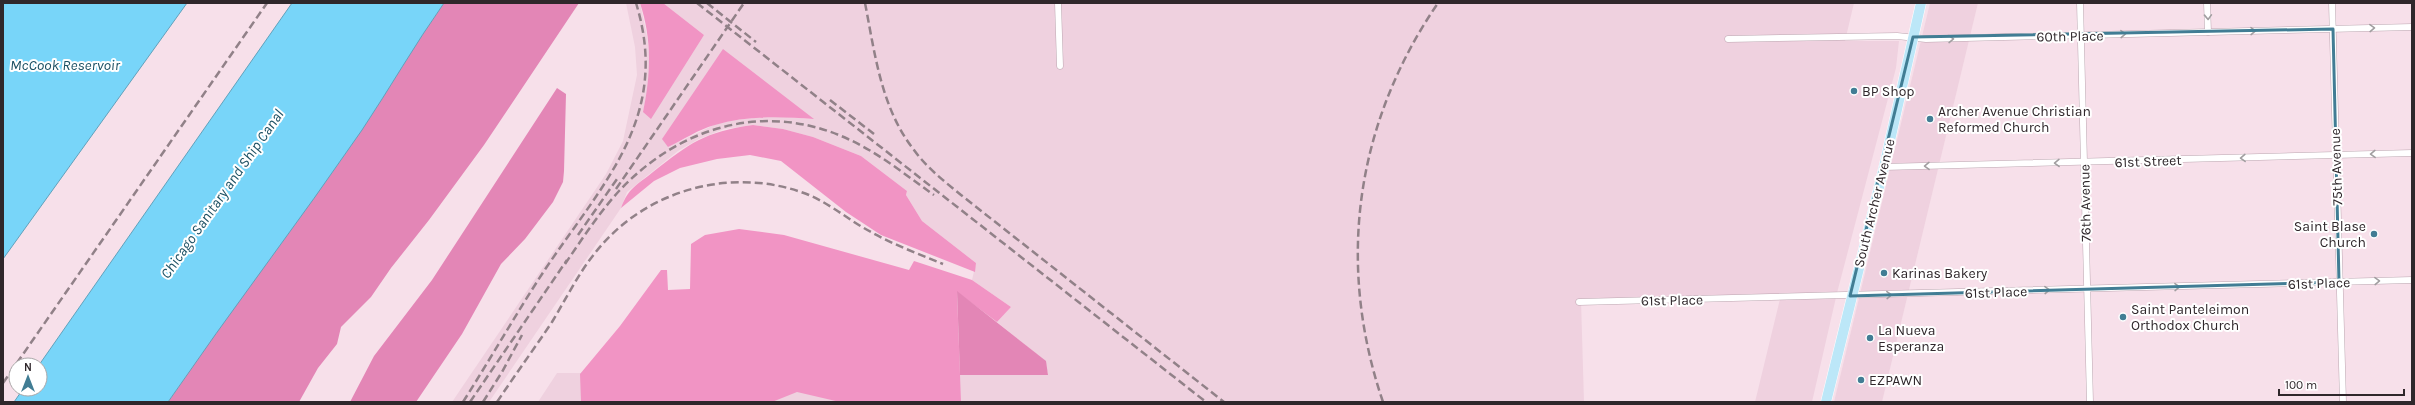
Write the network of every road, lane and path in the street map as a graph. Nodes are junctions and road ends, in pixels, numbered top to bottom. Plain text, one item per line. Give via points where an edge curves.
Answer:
1 (1058, 3) edge
2 (1921, 3) edge
3 (2080, 3) edge
4 (2207, 3) edge
5 (2332, 3) edge
6 (2412, 27) edge
7 (2333, 29) junction
8 (2208, 32) junction
9 (2081, 36) junction
10 (1913, 37) junction
11 (1728, 39) dead end
12 (1060, 66) dead end
13 (2412, 153) edge
14 (2336, 155) junction
15 (2084, 162) junction
16 (1884, 167) junction
17 (2412, 280) edge
18 (2340, 282) junction
19 (2087, 289) junction
20 (1850, 296) junction
21 (1579, 302) dead end
22 (1826, 402) edge
23 (2090, 402) edge
24 (2343, 402) edge

1 - 12 street
2 - 10 main road, South Archer Avenue
3 - 9 street, 76th Avenue
4 -> 8 street
5 - 7 street, 75th Avenue
7 -> 6 street, 60th Place
8 -> 7 street, 60th Place
7 - 14 street, 75th Avenue
9 -> 8 street, 60th Place
10 -> 9 street, 60th Place via 1926,39
9 - 15 street, 76th Avenue
10 - 11 street, 60th Place
10 - 16 main road, South Archer Avenue
13 -> 14 street, 61st Street
14 -> 15 street, 61st Street
14 - 18 street, 75th Avenue
15 -> 16 street, 61st Street
15 - 19 street, 76th Avenue
16 - 20 main road, South Archer Avenue
18 -> 17 street, 61st Place
19 -> 18 street, 61st Place
18 - 24 street, 75th Avenue
20 -> 19 street, 61st Place
19 - 23 street, 76th Avenue
20 - 21 street, 61st Place
20 - 22 main road, South Archer Avenue

